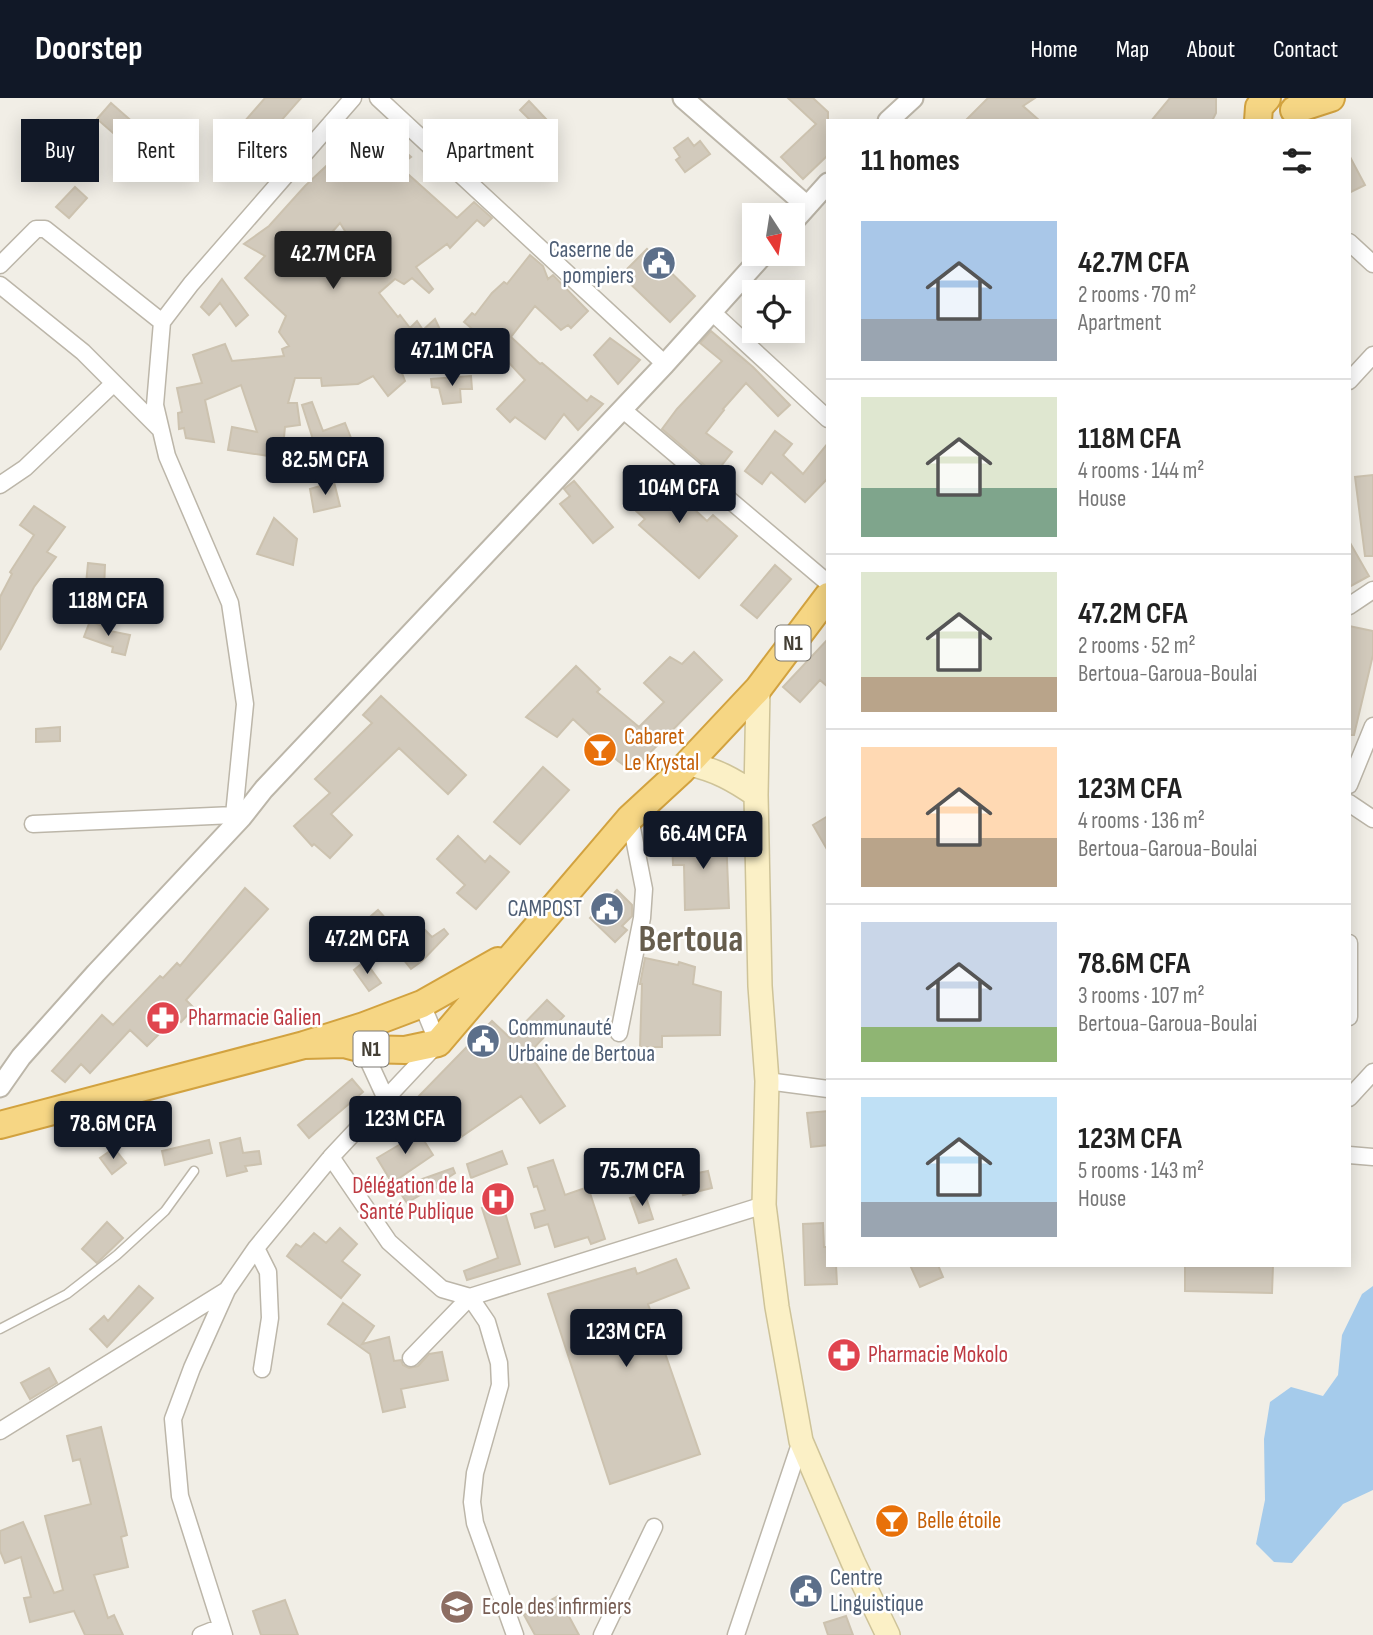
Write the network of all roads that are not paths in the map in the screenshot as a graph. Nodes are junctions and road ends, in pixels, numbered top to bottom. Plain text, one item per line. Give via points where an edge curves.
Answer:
1 (353, 98) edge
2 (378, 98) edge
3 (683, 98) edge
4 (913, 98) edge
5 (1267, 98) edge
6 (1331, 98) edge
7 (1291, 110) edge
8 (890, 119) edge
9 (1258, 119) edge
10 (826, 185) edge
11 (807, 206) junction
12 (805, 208) edge
13 (1351, 245) edge
14 (1373, 264) edge
15 (0, 265) edge
16 (753, 266) edge
17 (0, 285) edge
18 (712, 312) junction
19 (162, 322) junction
20 (1373, 355) edge
21 (665, 364) junction
22 (1351, 379) edge
23 (114, 383) junction
24 (622, 409) junction
25 (826, 417) edge
26 (161, 430) junction
27 (0, 485) edge
28 (826, 581) edge
29 (1373, 590) edge
30 (826, 599) edge
31 (1351, 605) edge
32 (758, 689) junction
33 (1373, 726) edge
34 (681, 771) junction
35 (1351, 780) edge
36 (757, 795) junction
37 (1351, 804) edge
38 (238, 816) junction
39 (630, 818) junction
40 (1373, 820) edge
41 (33, 824) dead end
42 (518, 948) junction
43 (422, 1004) junction
44 (619, 1033) dead end
45 (364, 1037) junction
46 (438, 1043) junction
47 (1373, 1072) edge
48 (767, 1080) junction
49 (0, 1087) edge
50 (826, 1089) edge
51 (1351, 1096) edge
52 (386, 1099) junction
53 (0, 1125) edge
54 (1351, 1155) edge
55 (331, 1157) junction
56 (1373, 1157) edge
57 (194, 1171) dead end
58 (764, 1205) junction
59 (256, 1248) junction
60 (227, 1290) junction
61 (470, 1297) junction
62 (0, 1329) edge
63 (411, 1358) dead end
64 (262, 1369) dead end
65 (0, 1431) edge
66 (801, 1441) junction
67 (654, 1527) dead end
68 (223, 1631) edge
69 (201, 1635) edge
70 (515, 1635) edge
71 (602, 1635) edge
72 (736, 1635) edge
73 (888, 1635) edge

1 - 19 street
2 - 21 street
3 - 11 street
4 - 8 street
5 - 9 highway via 1259,107
6 - 7 highway
10 - 11 street
11 - 12 street
13 - 14 street
15 - 19 street via 36,229 45,229
16 - 18 street
17 - 23 street
18 - 21 street
18 - 25 street
19 - 26 street via 155,405
20 - 22 street
21 - 24 street
23 - 26 street
23 - 27 street
24 - 28 street
24 - 38 street
26 - 38 street via 167,456 230,603 246,704
29 - 31 street
30 - 32 highway, N1
32 - 34 highway, N1
32 - 36 main road
33 - 35 street
34 - 36 main road via 688,764 709,768
34 - 39 highway, N1
36 - 48 main road via 760,986
37 - 40 street
38 - 41 street
38 - 49 street via 21,1057
39 - 42 highway, N1
39 - 44 street via 644,889
42 - 43 highway, N1
42 - 46 highway, N1
43 - 45 highway, N1
43 - 46 street
45 - 46 highway, N1 via 405,1050
45 - 52 street
45 - 53 highway, N1 via 344,1044 304,1045
46 - 52 street
47 - 51 street
48 - 50 street
48 - 58 main road
52 - 55 street
54 - 56 street
55 - 59 street
55 - 61 street via 389,1242 442,1289
57 - 62 lane via 165,1211 117,1255 67,1294
58 - 61 street
58 - 66 main road
59 - 60 street
59 - 64 street via 268,1272 270,1318
60 - 65 street
60 - 68 street via 173,1419 180,1496
61 - 63 street
61 - 70 street via 487,1322 500,1385 475,1473 472,1502 475,1523
66 - 72 street
66 - 73 main road
67 - 71 street
68 - 69 street

